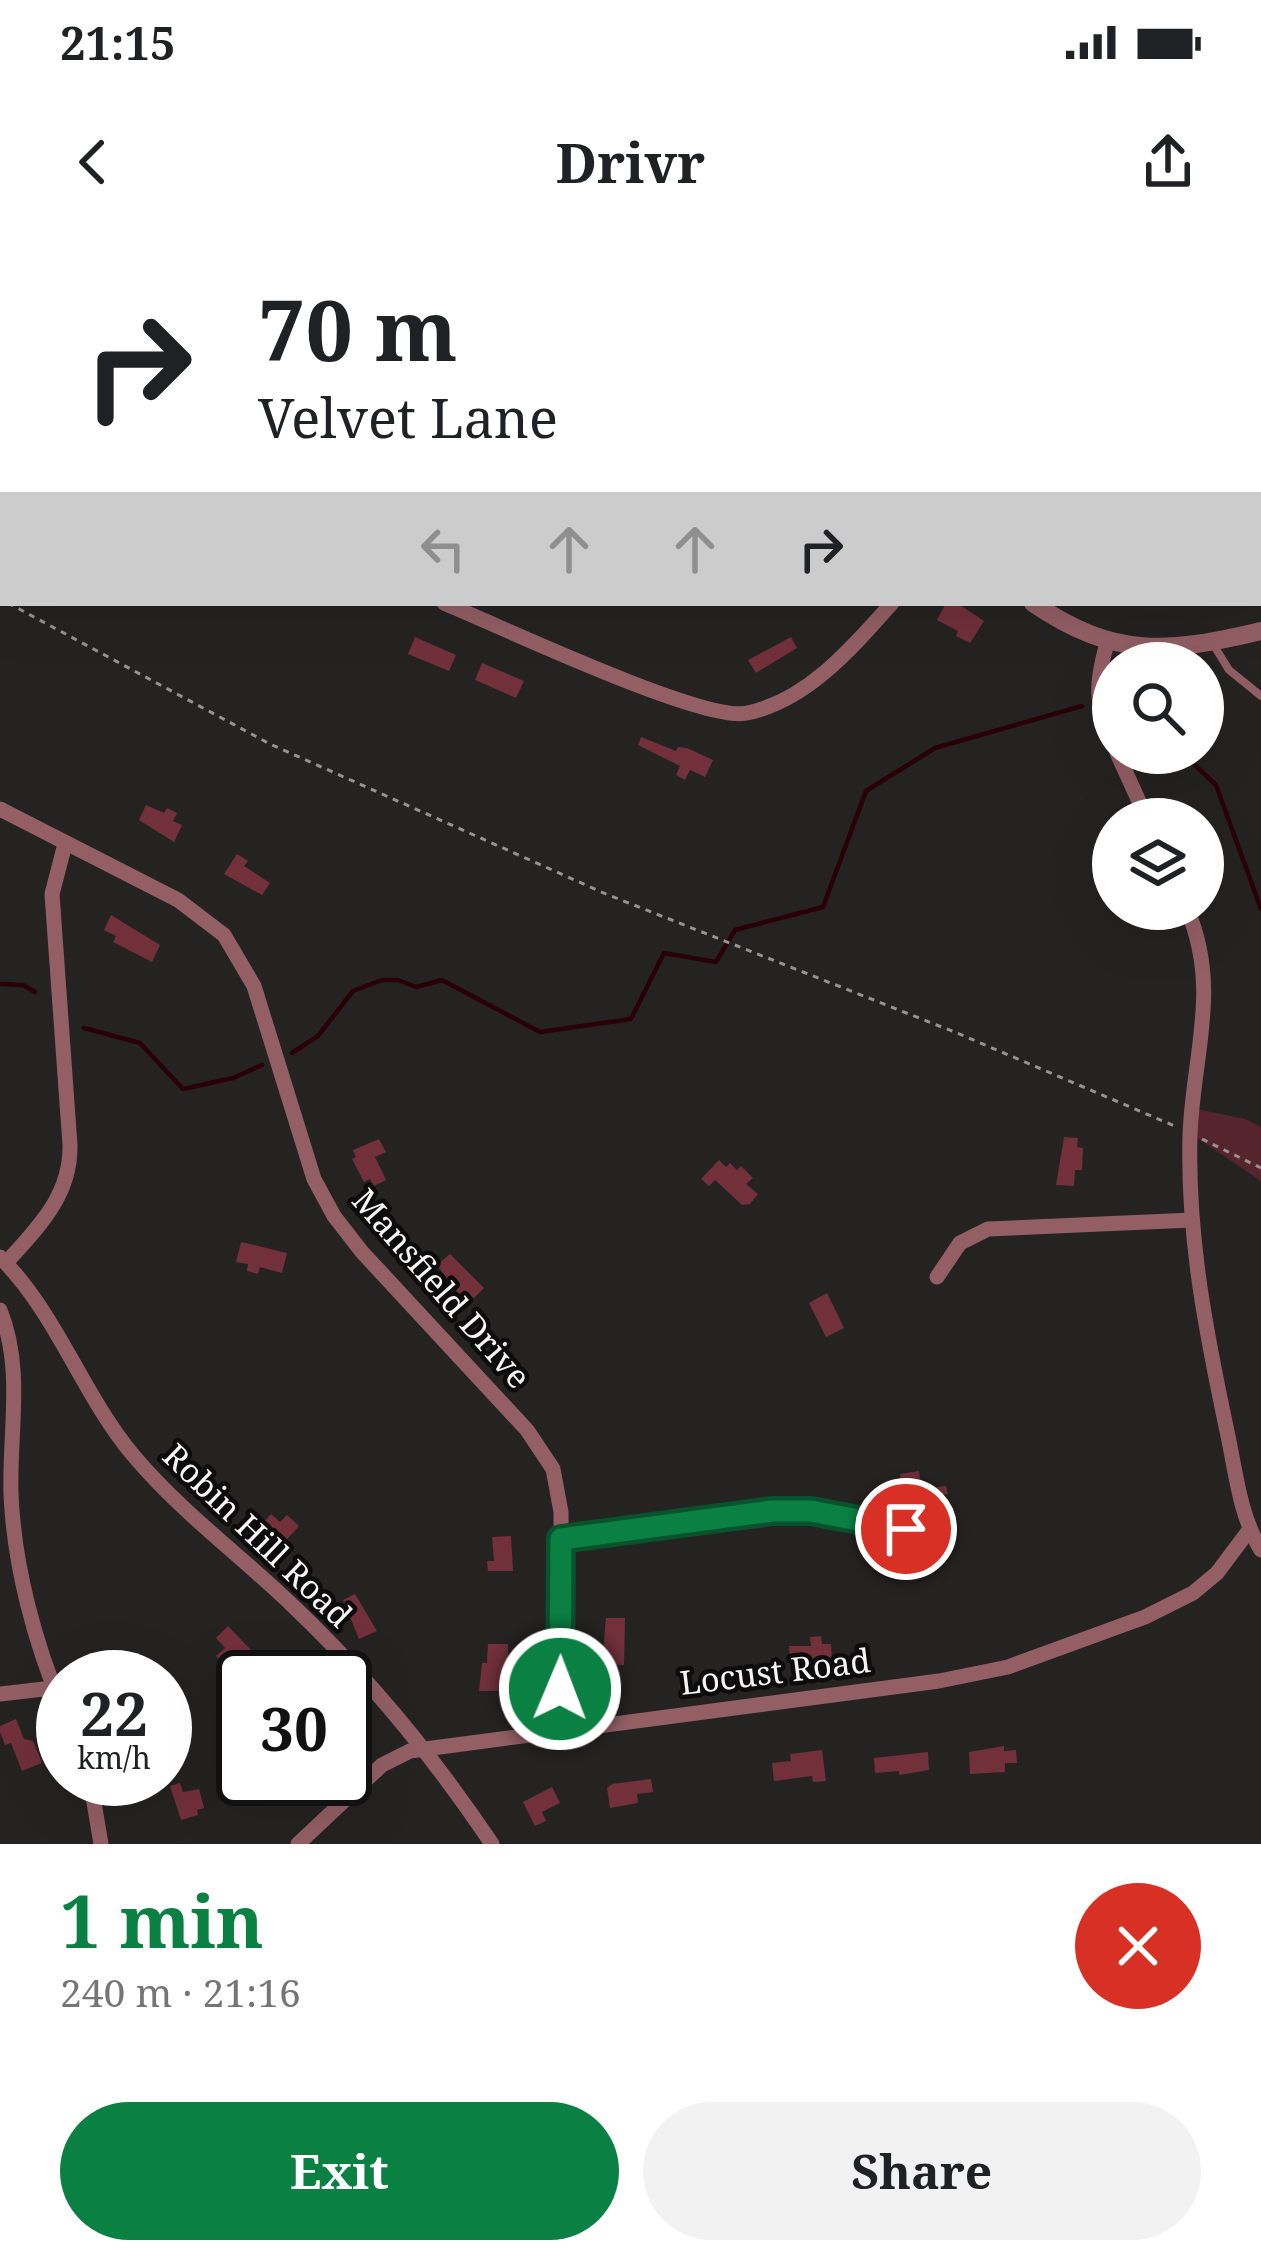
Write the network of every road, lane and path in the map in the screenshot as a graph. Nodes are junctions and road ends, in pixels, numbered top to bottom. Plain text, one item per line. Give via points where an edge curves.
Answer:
1 (13, 606) edge
2 (451, 606) edge
3 (889, 606) edge
4 (1038, 606) edge
5 (1261, 631) edge
6 (1105, 642) edge
7 (1212, 642) edge
8 (1224, 662) edge
9 (1261, 696) edge
10 (0, 809) edge
11 (65, 844) junction
12 (1194, 930) edge
13 (1180, 1129) dead end
14 (1200, 1138) dead end
15 (1261, 1168) edge
16 (1192, 1220) junction
17 (3, 1260) edge
18 (937, 1277) dead end
19 (0, 1310) edge
20 (1250, 1529) junction
21 (924, 1530) dead end
22 (561, 1539) junction
23 (1261, 1550) edge
24 (43, 1650) edge
25 (36, 1690) edge
26 (0, 1694) edge
27 (562, 1728) junction
28 (422, 1749) junction
29 (95, 1806) edge
30 (101, 1844) edge
31 (298, 1844) edge
32 (492, 1844) edge

1 - 13 path via 270,744 606,894
2 - 3 street via 712,712 742,715 779,704 817,679
4 - 6 street
5 - 7 street
8 - 9 lane
10 - 11 street, Mansfield Drive
11 - 17 street via 52,894 68,1176 54,1206
11 - 22 street, Mansfield Drive via 178,900 236,949 323,1197 362,1252 546,1454 558,1484
12 - 16 street via 1206,990 1190,1133
14 - 15 path
16 - 18 street via 988,1229 960,1243
16 - 20 street via 1207,1335
17 - 28 street, Robin Hill Road via 134,1456 295,1608
19 - 24 street via 13,1365 13,1517
20 - 23 street
20 - 27 street, Locust Road via 1193,1593 1008,1667
21 - 22 street via 794,1510
22 - 27 street, Mansfield Drive
25 - 26 street
27 - 28 street, Locust Road
28 - 31 street, Locust Road via 382,1766
28 - 32 street, Robin Hill Road
29 - 30 street

